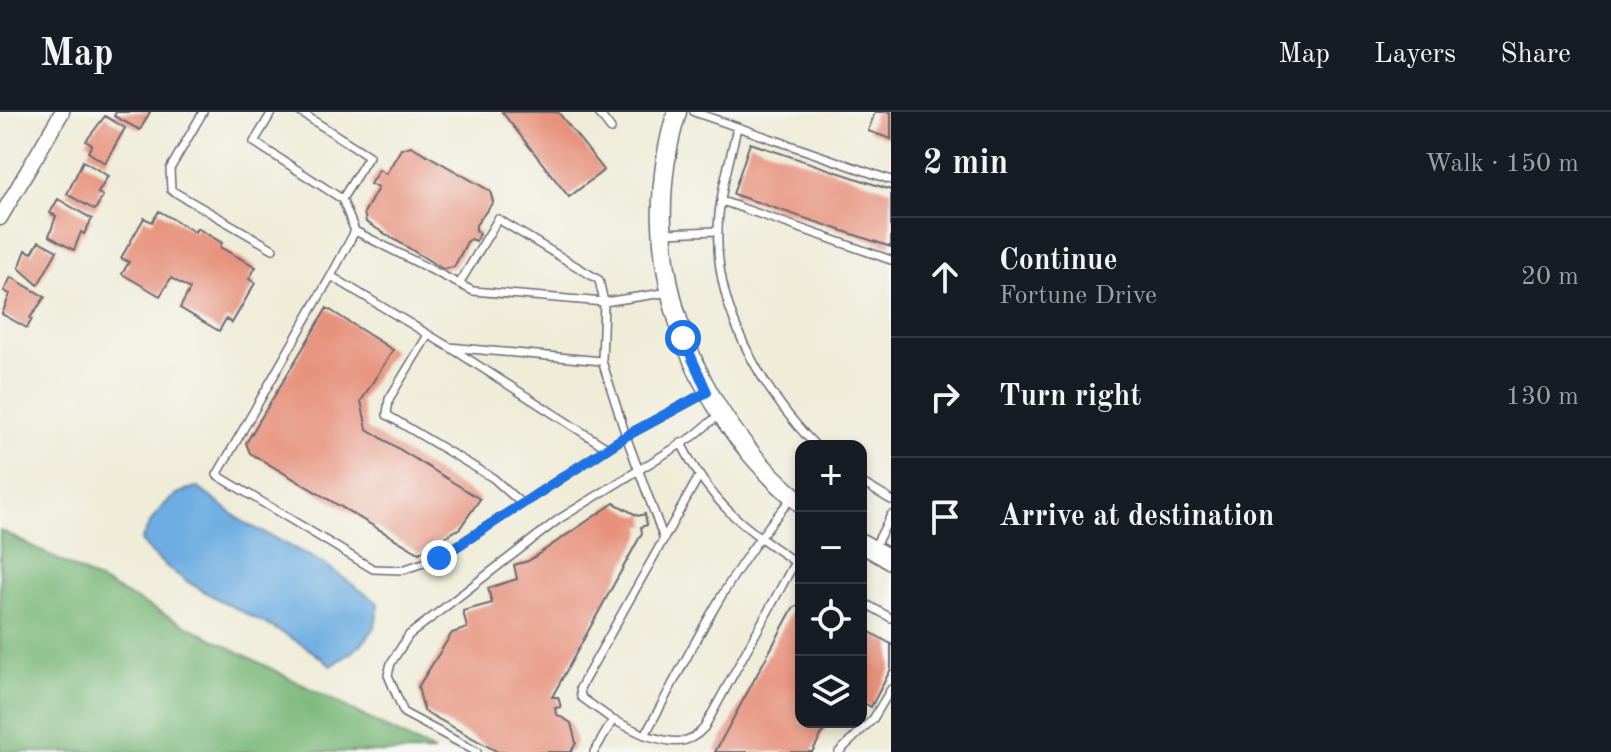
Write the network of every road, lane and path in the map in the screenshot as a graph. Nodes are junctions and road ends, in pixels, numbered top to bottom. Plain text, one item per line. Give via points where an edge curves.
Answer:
1 (62, 112) edge
2 (203, 112) edge
3 (272, 112) edge
4 (300, 112) edge
5 (598, 112) edge
6 (677, 112) edge
7 (694, 112) edge
8 (737, 127) junction
9 (611, 129) dead end
10 (891, 180) edge
11 (342, 199) junction
12 (722, 201) junction
13 (0, 218) edge
14 (355, 231) junction
15 (717, 231) junction
16 (663, 233) junction
17 (273, 249) dead end
18 (891, 260) edge
19 (331, 276) junction
20 (459, 284) junction
21 (670, 292) junction
22 (604, 302) junction
23 (428, 335) junction
24 (449, 347) junction
25 (602, 361) junction
26 (707, 392) junction
27 (720, 414) junction
28 (626, 436) junction
29 (810, 440) edge
30 (681, 443) junction
31 (607, 448) junction
32 (640, 468) junction
33 (698, 478) junction
34 (867, 486) edge
35 (795, 498) edge
36 (891, 500) edge
37 (795, 502) edge
38 (522, 504) junction
39 (891, 515) edge
40 (758, 537) junction
41 (664, 539) junction
42 (867, 547) edge
43 (891, 560) edge
44 (795, 562) edge
45 (795, 569) edge
46 (867, 604) edge
47 (891, 618) edge
48 (891, 689) edge
49 (613, 720) junction
50 (645, 735) junction
51 (477, 752) edge
52 (594, 752) edge
53 (839, 752) edge

1 - 13 street
2 - 17 lane via 170,169 171,190
3 - 11 lane via 254,142
4 - 11 lane via 369,156
5 - 9 lane
6 - 16 street via 663,184
7 - 8 lane
8 - 10 lane
8 - 12 lane
11 - 14 lane
12 - 15 lane
12 - 18 lane
14 - 19 lane
14 - 20 lane
15 - 16 lane
15 - 29 lane via 724,282 741,337 760,377
16 - 21 street
19 - 23 lane
19 - 38 lane via 217,475 373,569 402,570 439,558
20 - 22 lane via 473,291
20 - 22 lane via 498,219 599,280
21 - 22 lane
21 - 26 street
22 - 25 lane
23 - 24 lane
23 - 38 lane via 389,399 387,415 493,478
24 - 25 lane
24 - 31 lane
25 - 28 lane
26 - 27 street
26 - 28 lane
27 - 30 lane
27 - 35 street via 766,472
28 - 31 lane
28 - 32 lane
30 - 32 lane
30 - 33 lane
31 - 38 lane
32 - 41 lane
32 - 51 lane via 559,519 401,646 388,675 404,713
33 - 40 lane via 718,505
33 - 41 lane
34 - 36 lane
37 - 40 lane
39 - 42 lane
40 - 44 lane
40 - 50 lane
41 - 49 lane via 580,688 581,697
42 - 43 street
45 - 50 lane via 704,728 683,742
46 - 47 lane
48 - 53 lane via 873,719
49 - 50 lane
49 - 52 lane

